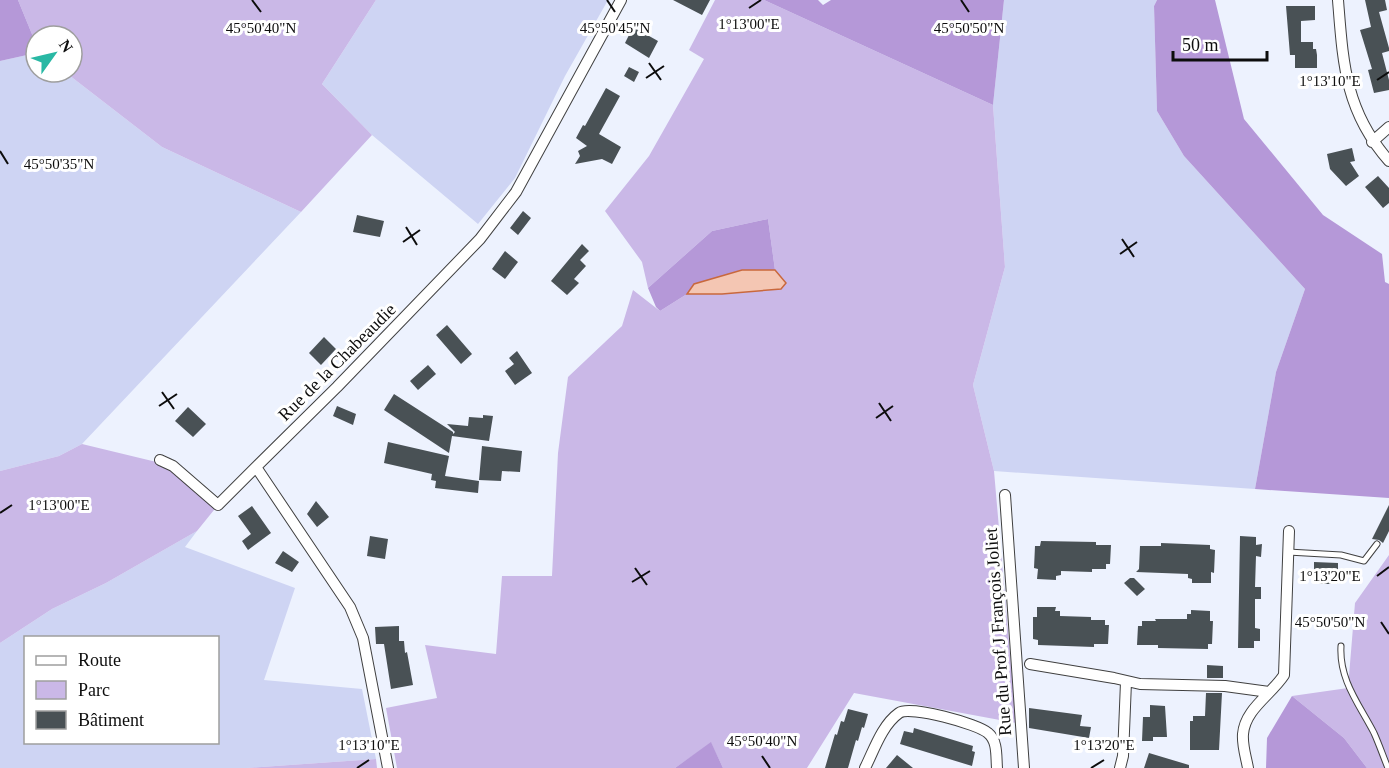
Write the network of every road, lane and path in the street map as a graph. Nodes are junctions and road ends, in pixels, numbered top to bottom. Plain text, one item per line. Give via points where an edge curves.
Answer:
1 (621, 0) edge
2 (1338, 0) edge
3 (1389, 128) edge
4 (1372, 142) junction
5 (1389, 161) edge
6 (160, 460) dead end
7 (256, 467) junction
8 (1005, 495) dead end
9 (1289, 531) dead end
10 (1377, 544) dead end
11 (1288, 552) junction
12 (1341, 646) dead end
13 (1030, 664) dead end
14 (1126, 682) junction
15 (1269, 692) junction
16 (388, 768) edge
17 (865, 768) edge
18 (997, 768) edge
19 (1024, 768) edge
20 (1120, 768) edge
21 (1248, 768) edge
22 (1388, 768) edge

1 - 7 street, Rue de la Chabeaudie via 516,192 480,239
2 - 4 street via 1350,93
3 - 4 street
4 - 5 street
6 - 7 street, Rue de la Chabeaudie via 173,465 218,505
7 - 16 street via 350,607 363,638
8 - 19 street, Rue du Prof J François Joliet
9 - 11 street
10 - 11 lane via 1364,561 1341,555
11 - 15 street via 1284,675
12 - 22 lane via 1348,688
13 - 14 street
14 - 15 street
14 - 20 street
15 - 21 street via 1245,726 1243,741
17 - 18 street via 892,720 901,711 911,710 925,711 989,733 995,742

